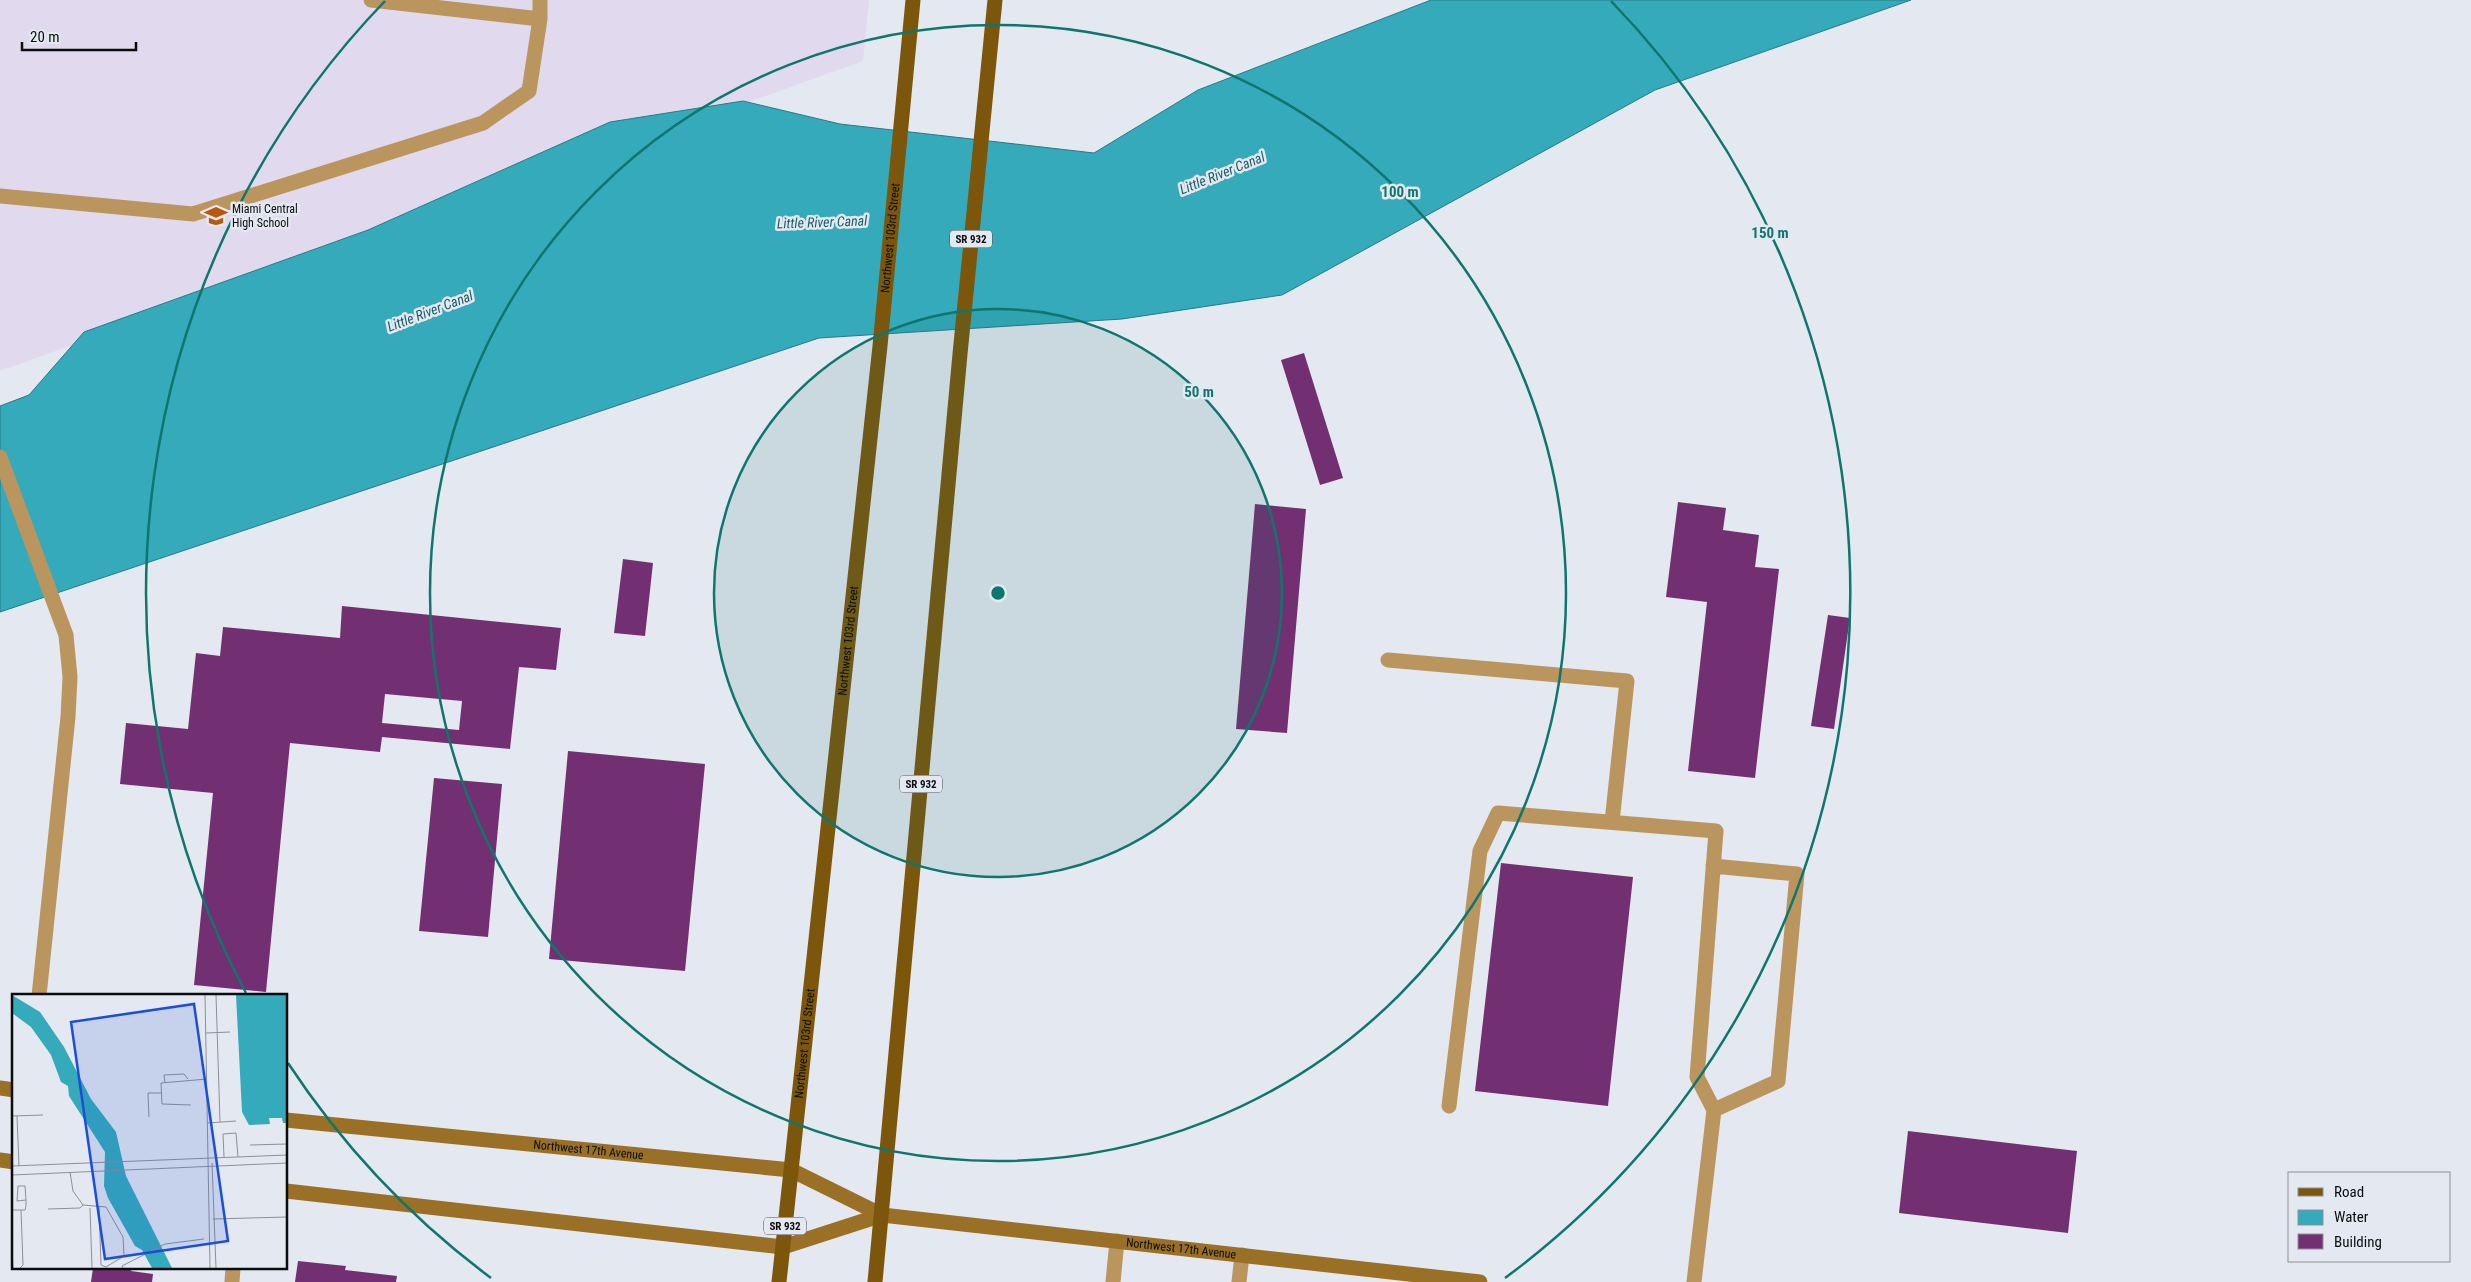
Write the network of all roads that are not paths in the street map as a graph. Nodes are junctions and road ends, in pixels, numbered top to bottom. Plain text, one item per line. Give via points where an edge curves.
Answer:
1 (371, 0) edge
2 (540, 0) edge
3 (913, 0) edge
4 (995, 0) edge
5 (540, 19) junction
6 (0, 196) edge
7 (0, 457) edge
8 (1388, 660) dead end
9 (1612, 822) junction
10 (1713, 866) junction
11 (39, 994) edge
12 (1449, 1106) dead end
13 (1714, 1110) junction
14 (288, 1120) edge
15 (791, 1170) junction
16 (288, 1191) edge
17 (882, 1215) junction
18 (1117, 1241) junction
19 (783, 1247) junction
20 (1242, 1255) junction
21 (779, 1282) edge
22 (875, 1282) edge
23 (1113, 1282) edge
24 (1240, 1282) edge
25 (1480, 1282) edge
26 (1694, 1282) edge

1 - 5 street
2 - 5 street
3 - 15 main road, Northwest 103rd Street / SR 932 via 880,346
4 - 17 main road, SR 932
5 - 6 street via 529,91 475,126 193,214
7 - 11 street via 66,635 70,677
8 - 9 street via 1627,682
9 - 10 street via 1716,831
9 - 12 street via 1498,813 1480,850
10 - 13 street via 1697,1077
10 - 13 street via 1797,874 1778,1081
13 - 26 street
14 - 15 main road, Northwest 17th Avenue
15 - 17 main road, Northwest 17th Avenue
15 - 19 main road, Northwest 103rd Street / SR 932
16 - 19 main road, Northwest 17th Avenue
17 - 18 main road, Northwest 17th Avenue
17 - 19 main road, Northwest 17th Avenue
17 - 22 main road, SR 932
18 - 20 main road, Northwest 17th Avenue
18 - 23 street
19 - 21 main road, Northwest 103rd Street / SR 932
20 - 24 street
20 - 25 main road, Northwest 17th Avenue

